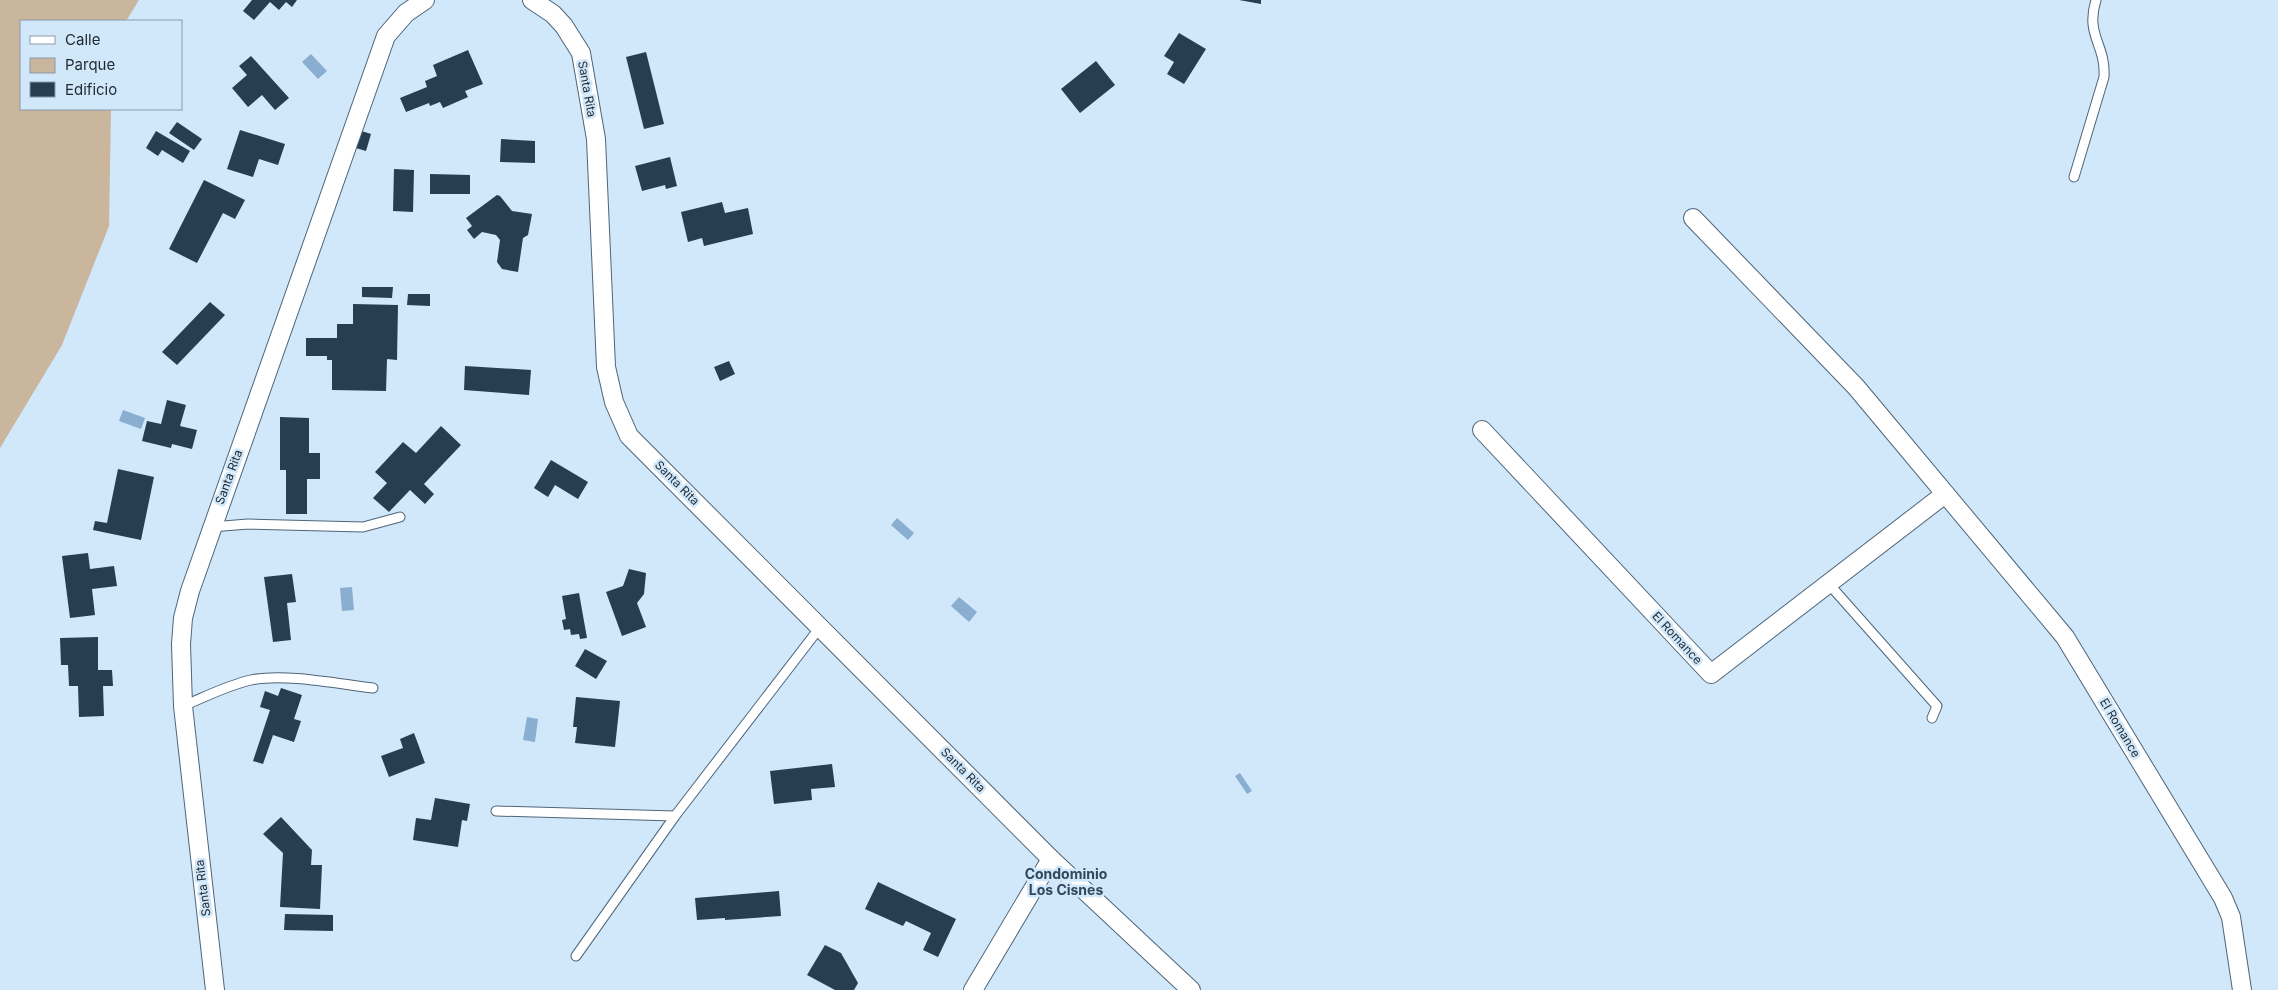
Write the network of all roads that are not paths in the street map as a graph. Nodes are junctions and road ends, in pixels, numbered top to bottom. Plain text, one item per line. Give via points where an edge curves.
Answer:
1 (425, 0) edge
2 (532, 0) edge
3 (2096, 0) edge
4 (2074, 177) dead end
5 (1692, 218) dead end
6 (1482, 430) dead end
7 (1945, 494) junction
8 (400, 517) dead end
9 (211, 527) junction
10 (1828, 583) junction
11 (821, 626) junction
12 (373, 688) dead end
13 (183, 706) junction
14 (1932, 718) dead end
15 (496, 811) dead end
16 (675, 816) junction
17 (1051, 859) junction
18 (576, 956) dead end
19 (215, 990) edge
20 (973, 990) edge
21 (1191, 990) edge
22 (2242, 990) edge

1 - 9 street, Santa Rita via 406,12 386,36
2 - 11 street, Santa Rita via 553,14 581,53 596,139 606,366 621,420 629,436
3 - 4 lane via 2092,29 2102,52 2104,77
5 - 7 street, El Romance via 1856,386
6 - 10 street, El Romance via 1711,674
7 - 10 street, El Romance
7 - 22 street, El Romance via 2065,637 2223,898 2231,917
8 - 9 lane via 363,527 248,524
9 - 13 street, Santa Rita via 183,618 180,672
10 - 14 lane via 1937,706
11 - 16 lane
11 - 17 street, Santa Rita
12 - 13 lane via 261,679 240,683
13 - 19 street, Santa Rita
15 - 16 lane
16 - 18 lane
17 - 20 street
17 - 21 street, Santa Rita

